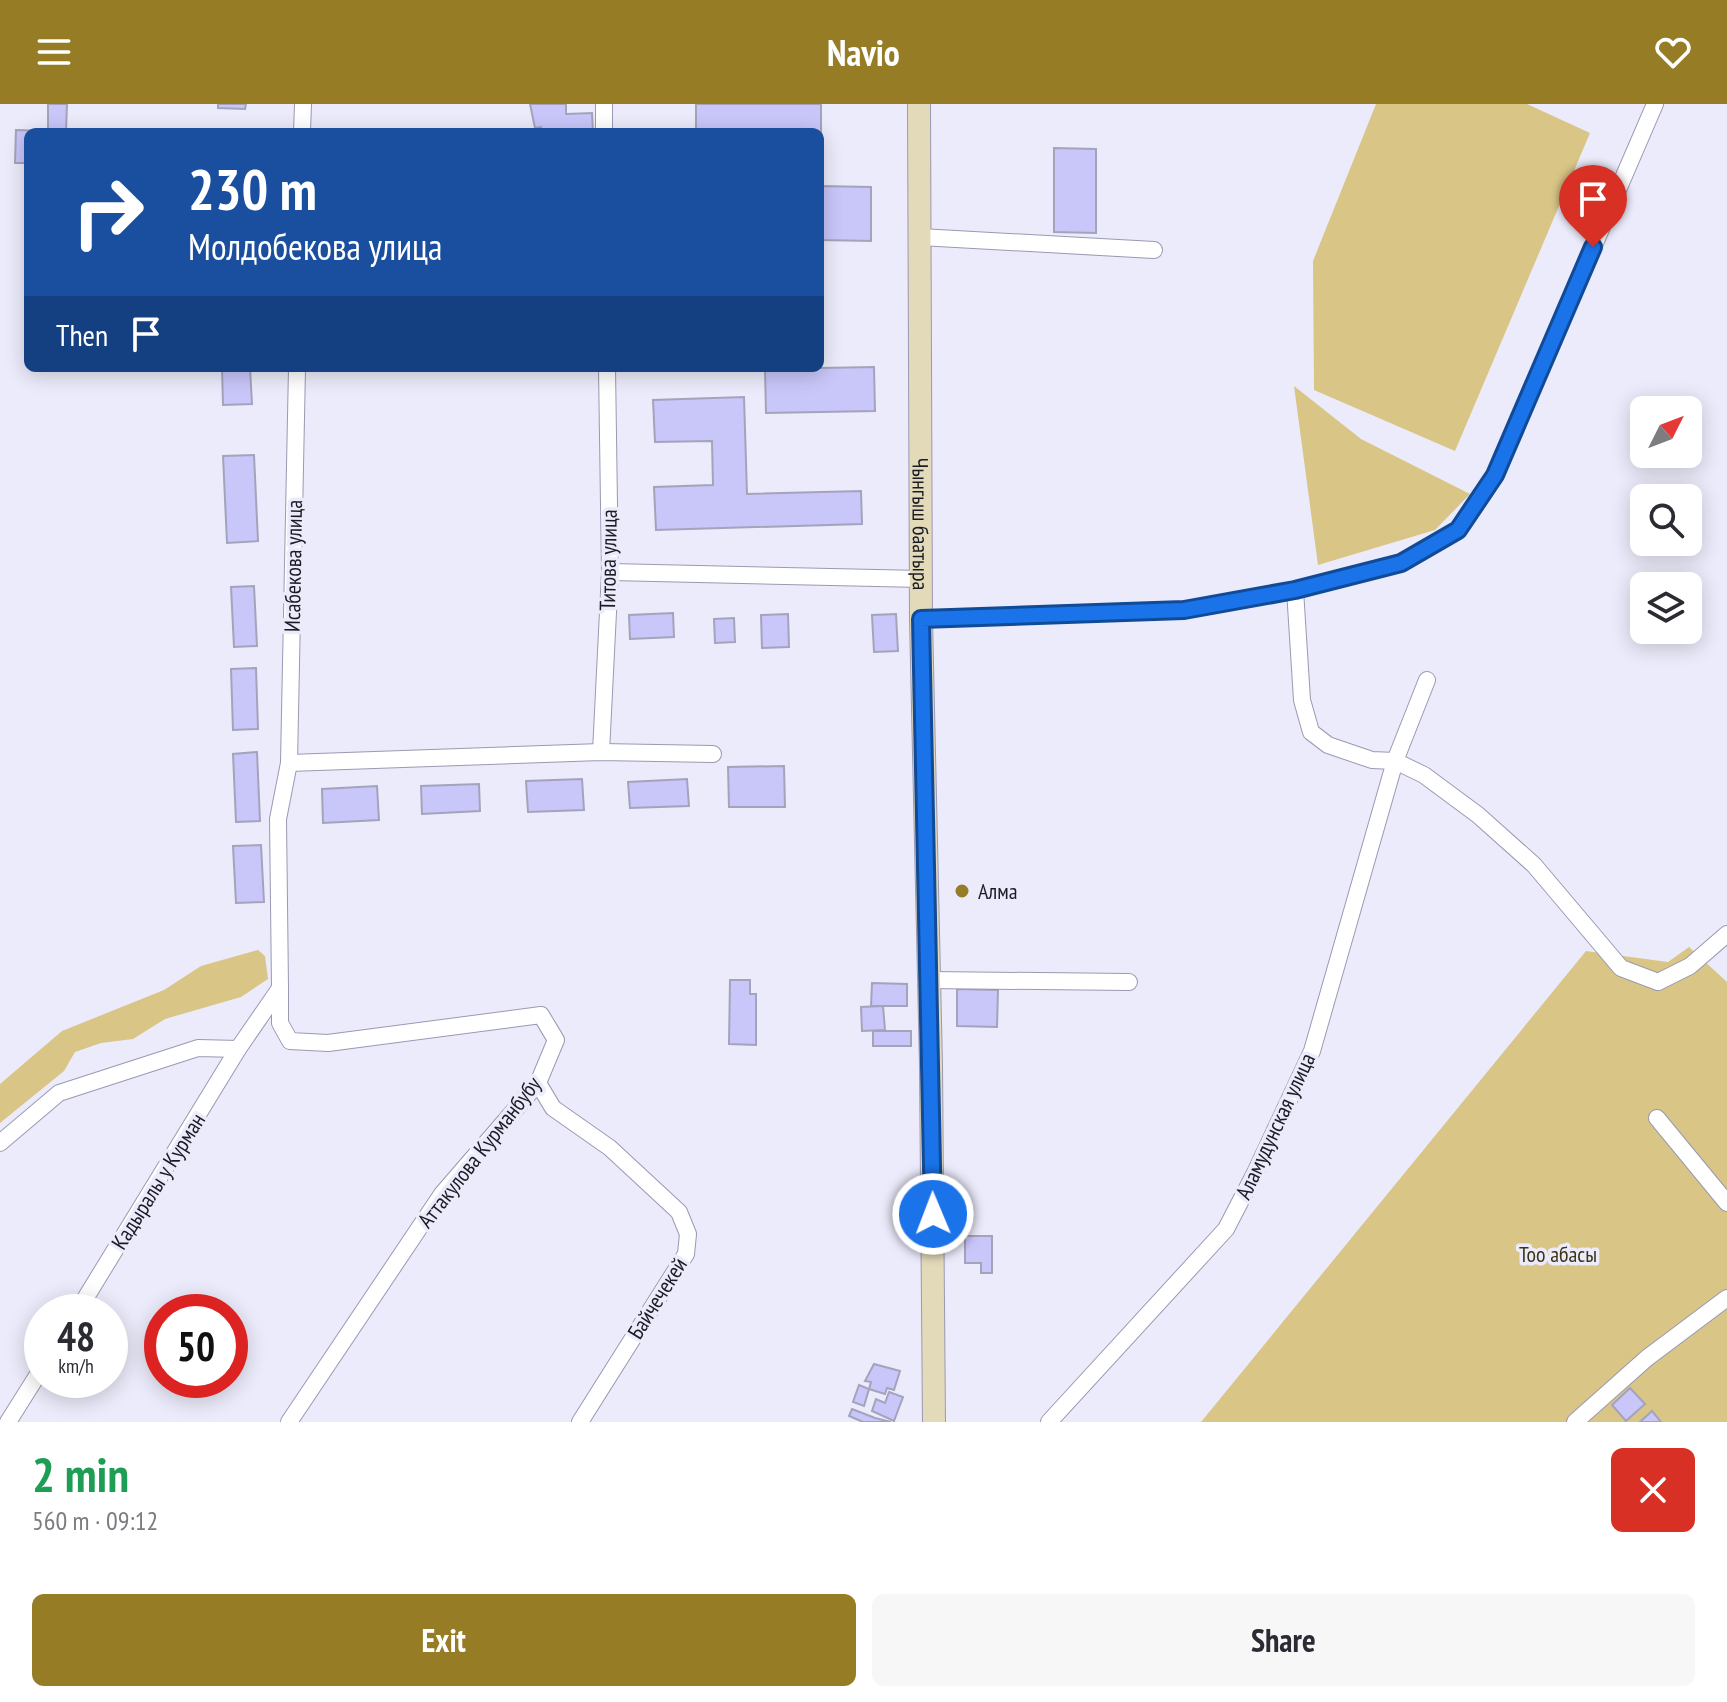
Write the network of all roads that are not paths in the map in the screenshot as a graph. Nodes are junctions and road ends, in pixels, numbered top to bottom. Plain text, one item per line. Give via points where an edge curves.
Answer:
1 (303, 104) edge
2 (604, 104) edge
3 (919, 104) edge
4 (1655, 104) edge
5 (302, 128) edge
6 (604, 128) edge
7 (920, 237) junction
8 (1154, 250) dead end
9 (297, 372) edge
10 (607, 372) edge
11 (610, 572) junction
12 (922, 579) junction
13 (1295, 590) junction
14 (921, 619) junction
15 (1427, 680) dead end
16 (601, 752) junction
17 (713, 754) dead end
18 (1395, 761) junction
19 (289, 763) junction
20 (1727, 934) edge
21 (929, 980) junction
22 (1129, 982) dead end
23 (280, 988) junction
24 (238, 1049) junction
25 (538, 1083) junction
26 (1657, 1118) dead end
27 (0, 1143) edge
28 (1727, 1203) edge
29 (88, 1294) edge
30 (1727, 1298) edge
31 (24, 1397) edge
32 (8, 1422) edge
33 (289, 1422) edge
34 (580, 1422) edge
35 (934, 1422) edge
36 (1049, 1422) edge
37 (1575, 1422) edge

1 - 5 street
2 - 6 street
3 - 7 main road, Чынгыш баатыра
4 - 13 street via 1495,475 1458,530 1401,563
7 - 8 street
7 - 12 main road, Чынгыш баатыра
9 - 19 street, Исабекова улица
10 - 11 street, Титова улица
11 - 12 street
11 - 16 street, Титова улица
12 - 14 main road, Чынгыш баатыра
13 - 14 street via 1184,610
13 - 18 street via 1302,700 1311,732 1328,745 1372,760
14 - 21 main road, Чынгыш баатыра
15 - 18 street, Аламудунская улица
16 - 17 street
16 - 19 street
18 - 20 street via 1424,775 1478,815 1534,865 1621,968 1658,982 1690,966
18 - 36 street, Аламудунская улица via 1312,1051 1226,1229
19 - 23 street, Исабекова улица via 278,819
21 - 22 street
21 - 35 main road, Чынгыш баатыра
23 - 24 street, Кадыралы у Курман
23 - 25 street, Аттакулова Курманбубу via 280,1023 290,1041 328,1043 541,1015 556,1040
24 - 27 street via 198,1048 59,1093
24 - 29 street, Кадыралы у Курман
25 - 33 street, Аттакулова Курманбубу via 442,1194
25 - 34 street, Байчечекей via 553,1108 610,1148 679,1212 688,1234 686,1254
26 - 28 street
30 - 37 street via 1647,1358
31 - 32 street

